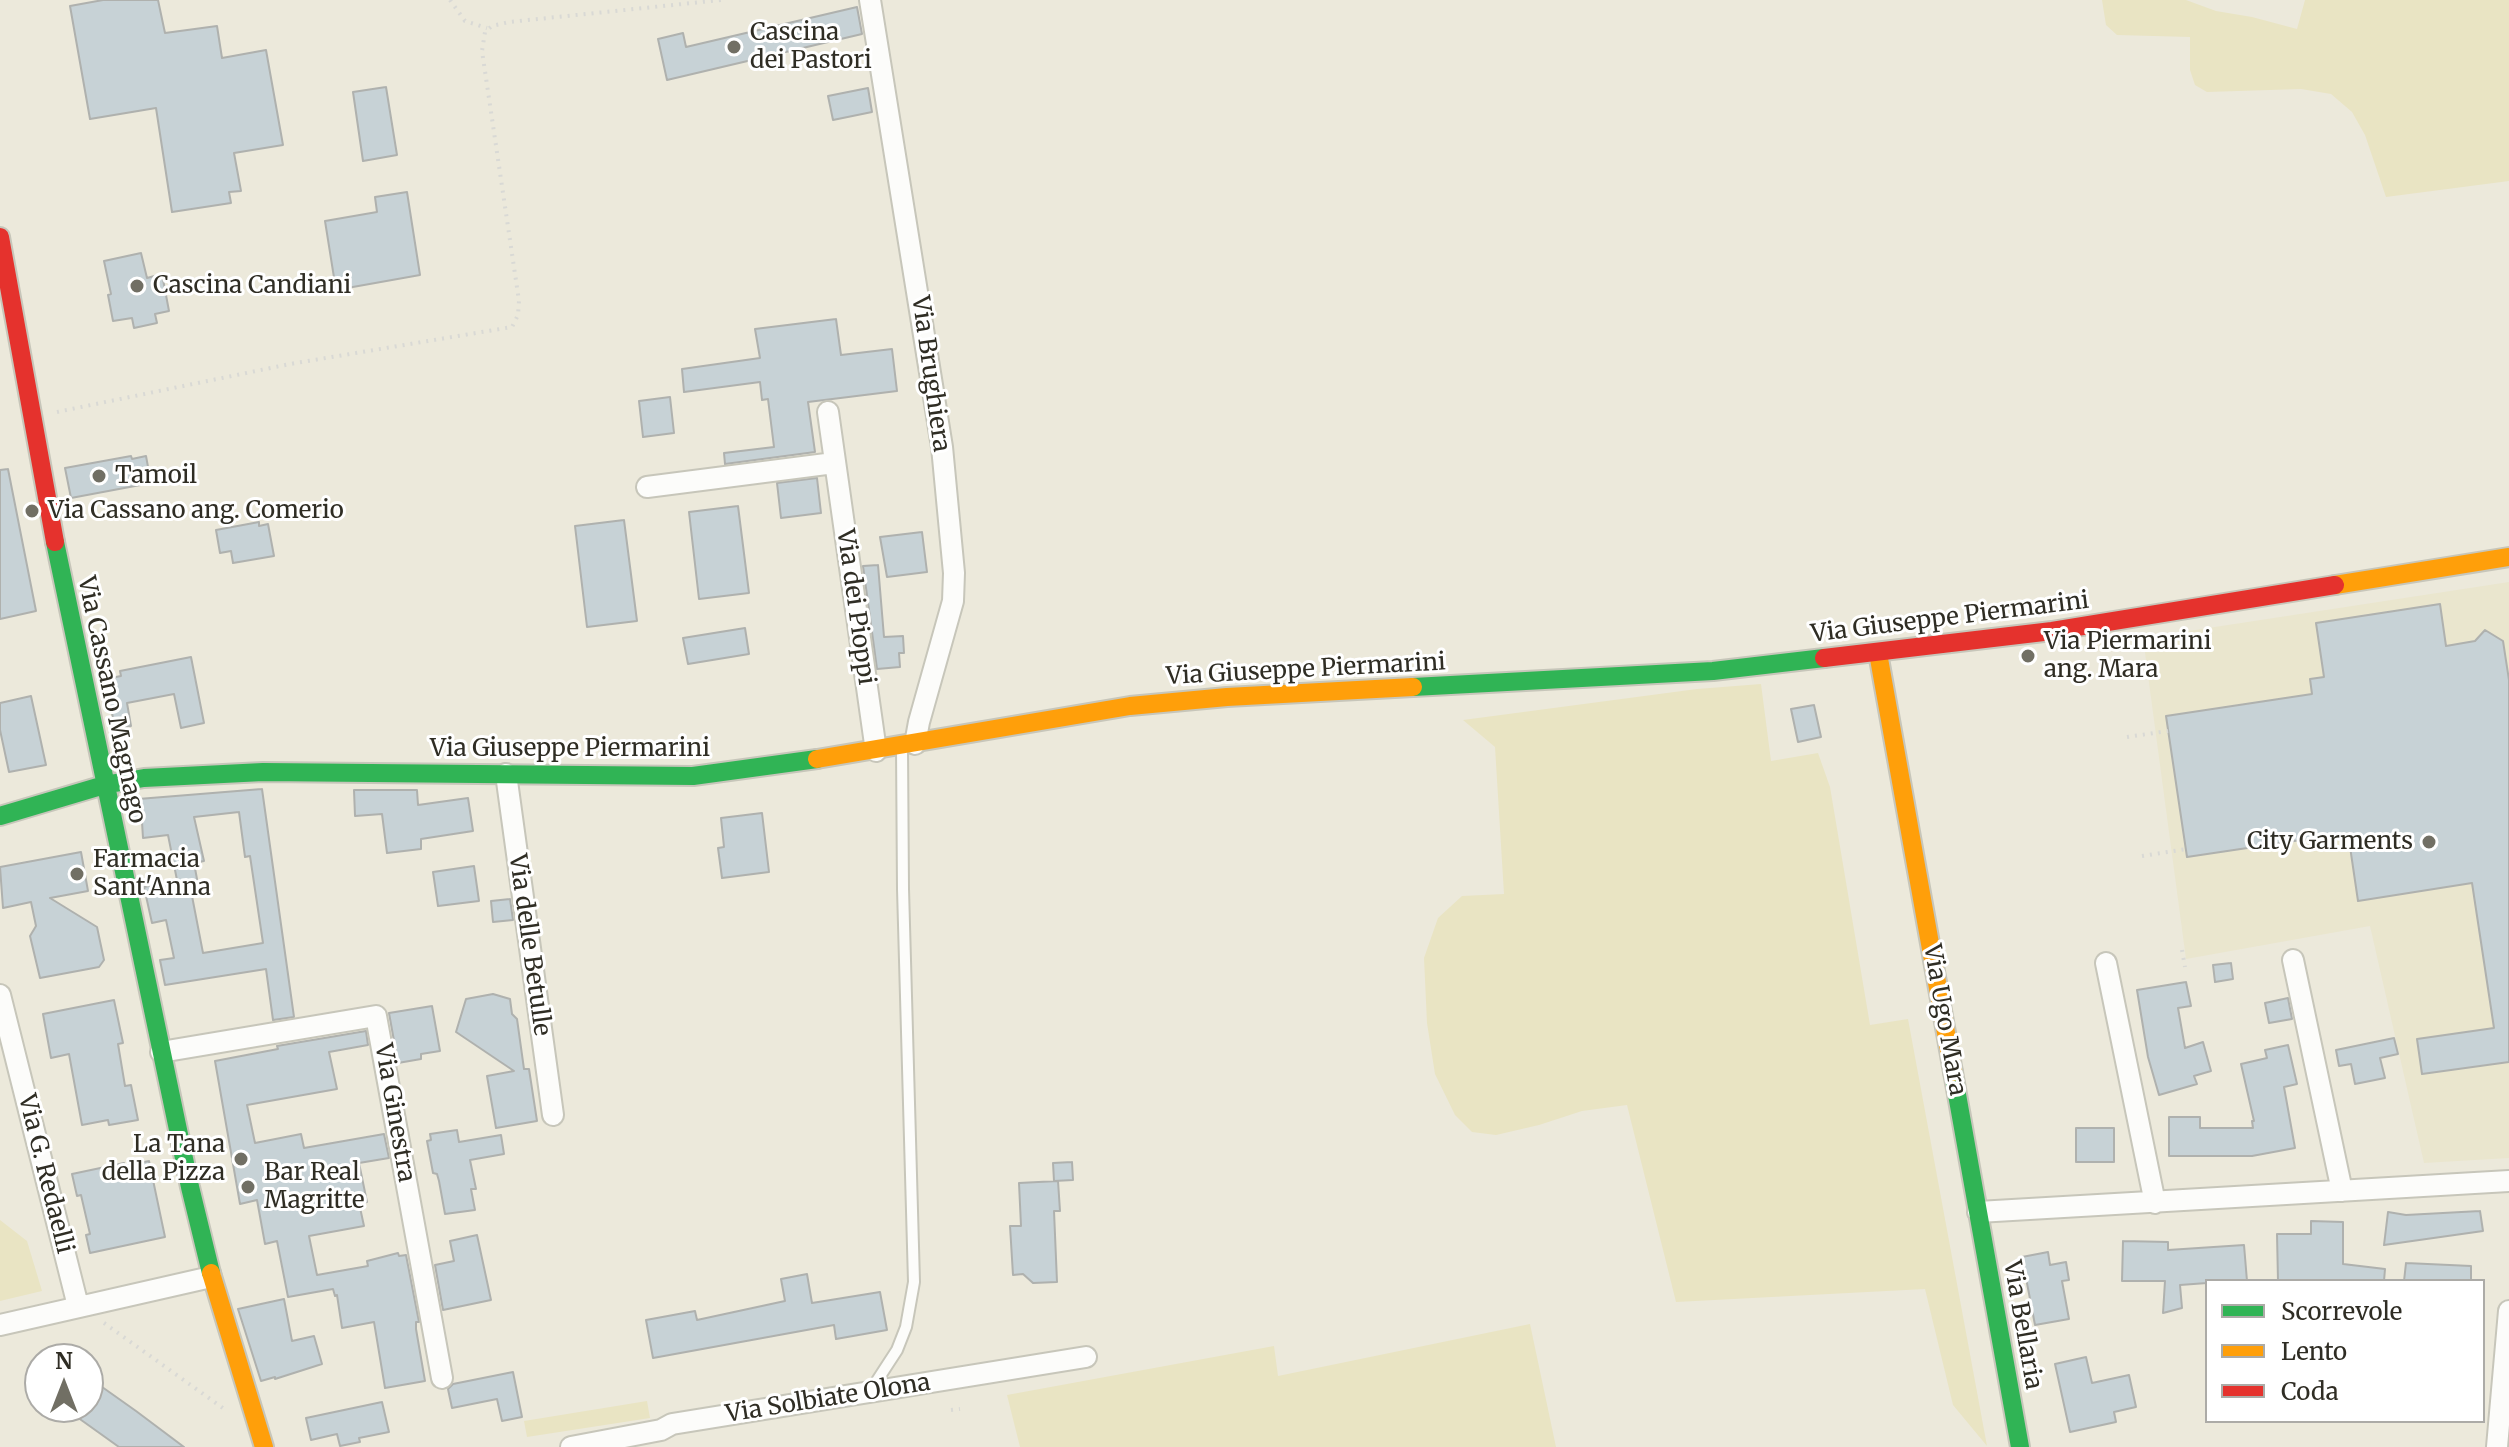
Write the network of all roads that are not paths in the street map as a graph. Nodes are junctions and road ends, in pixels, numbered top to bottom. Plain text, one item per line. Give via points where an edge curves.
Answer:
1 (871, 1) edge
2 (0, 237) edge
3 (828, 412) dead end
4 (834, 463) junction
5 (647, 487) dead end
6 (2509, 557) edge
7 (1878, 653) junction
8 (909, 745) junction
9 (876, 751) junction
10 (506, 774) junction
11 (104, 785) junction
12 (0, 816) edge
13 (2293, 960) dead end
14 (2106, 963) dead end
15 (0, 995) edge
16 (161, 1052) junction
17 (553, 1115) dead end
18 (2509, 1181) edge
19 (2342, 1191) junction
20 (2155, 1203) junction
21 (1978, 1212) junction
22 (211, 1277) junction
23 (78, 1306) junction
24 (2509, 1311) edge
25 (0, 1325) edge
26 (1086, 1357) dead end
27 (442, 1378) dead end
28 (869, 1392) junction
29 (663, 1438) edge
30 (264, 1447) edge
31 (571, 1447) edge
32 (2020, 1447) edge
33 (2497, 1447) edge

1 - 8 street, Via Brughiera via 942,447 954,573 953,601
2 - 11 street, Via Cassano Magnago
3 - 4 street, Via dei Pioppi
4 - 5 street
4 - 9 street, Via dei Pioppi
6 - 7 street, Via Giuseppe Piermarini via 2112,622
7 - 8 street, Via Giuseppe Piermarini via 1670,675 1168,702 1095,710
7 - 21 street, Via Ugo Mara
8 - 9 street, Via Giuseppe Piermarini
8 - 28 lane via 903,889 914,1282 897,1350
9 - 10 street, Via Giuseppe Piermarini via 680,777
10 - 11 street, Via Giuseppe Piermarini via 248,772
10 - 17 street, Via delle Betulle
11 - 12 street, Via Giuseppe Piermarini
11 - 16 street, Via Cassano Magnago
13 - 19 street
14 - 20 street
15 - 23 street, Via G. Redaelli
16 - 22 street, Via Cassano Magnago
16 - 27 street, Via Ginestra via 376,1016
18 - 19 street
19 - 20 street
20 - 21 street
21 - 32 street, Via Bellaria
22 - 23 street
22 - 30 street, Via Cassano Magnago
23 - 25 street
24 - 33 street
26 - 28 street, Via Solbiate Olona
28 - 29 street, Via Solbiate Olona via 672,1424
29 - 31 street, Via Solbiate Olona

